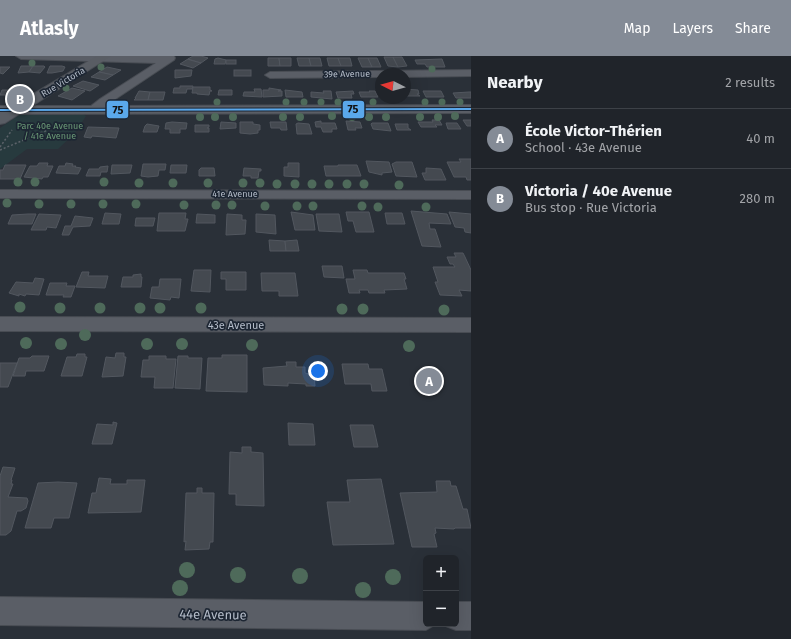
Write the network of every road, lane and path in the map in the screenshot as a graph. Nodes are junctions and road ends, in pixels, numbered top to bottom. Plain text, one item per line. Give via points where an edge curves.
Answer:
1 (21, 56) edge
2 (54, 57) edge
3 (104, 57) edge
4 (170, 58) edge
5 (471, 73) edge
6 (270, 75) dead end
7 (95, 109) junction
8 (471, 109) edge
9 (0, 110) edge
10 (16, 110) junction
11 (0, 120) edge
12 (67, 121) dead end
13 (0, 150) edge
14 (0, 194) edge
15 (471, 195) edge
16 (0, 324) edge
17 (471, 325) edge
18 (0, 611) edge
19 (423, 616) edge
20 (459, 616) edge
21 (471, 616) edge

1 - 2 street
2 - 3 street
3 - 4 street
3 - 10 main road, Rue Victoria
4 - 7 street
5 - 6 street, 39e Avenue
7 - 8 street
7 - 10 street
9 - 10 street
10 - 11 main road, Rue Victoria
12 - 13 path
14 - 15 street, 41e Avenue
16 - 17 street, 43e Avenue
18 - 19 street, 44e Avenue
20 - 21 street

